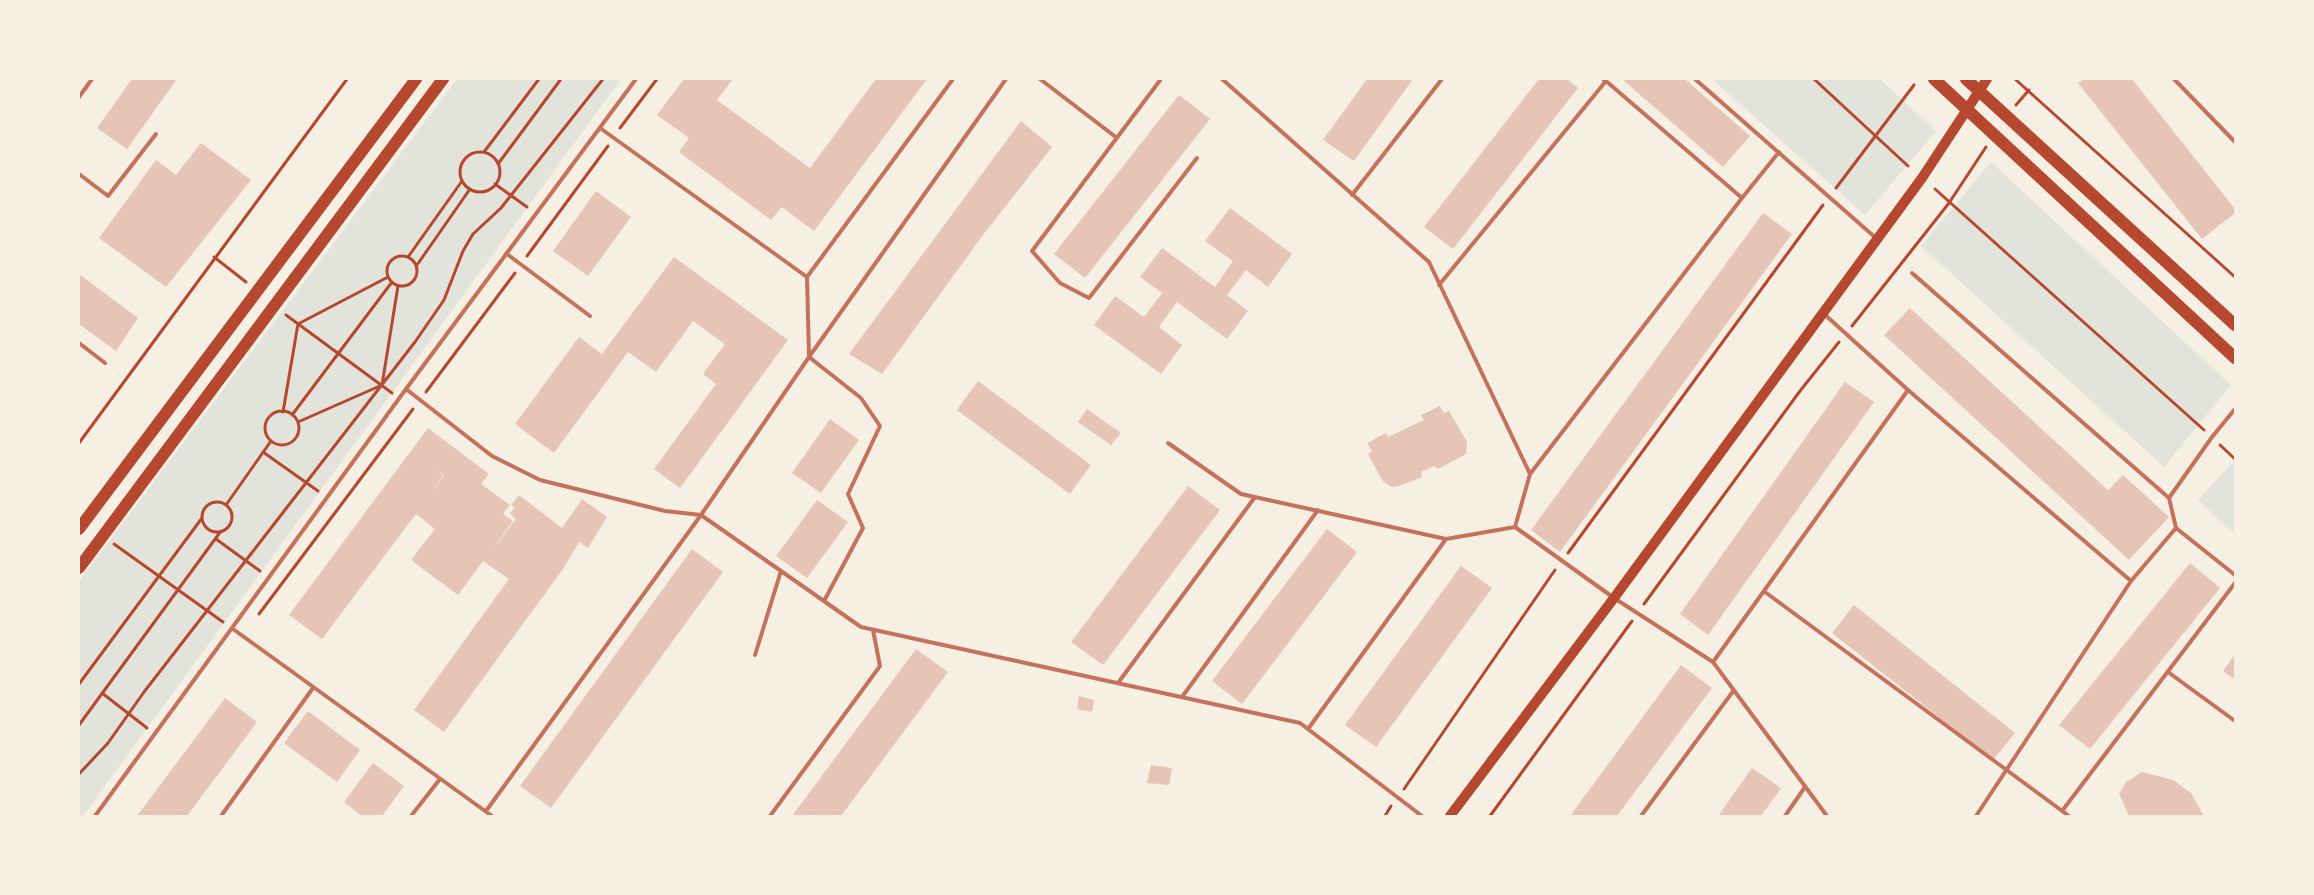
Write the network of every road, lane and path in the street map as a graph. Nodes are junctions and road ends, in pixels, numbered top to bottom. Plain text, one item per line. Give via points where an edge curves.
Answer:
1 (92, 79) edge
2 (347, 79) edge
3 (416, 79) edge
4 (443, 79) edge
5 (539, 79) edge
6 (561, 79) edge
7 (603, 79) edge
8 (636, 79) edge
9 (657, 79) edge
10 (953, 79) edge
11 (1006, 79) edge
12 (1040, 79) edge
13 (1161, 79) edge
14 (1222, 79) edge
15 (1442, 79) edge
16 (1695, 79) edge
17 (1814, 79) edge
18 (1934, 79) edge
19 (1966, 79) edge
20 (1987, 79) edge
21 (2015, 79) edge
22 (2174, 79) edge
23 (1604, 80) edge
24 (1914, 85) dead end
25 (1979, 90) junction
26 (2029, 90) junction
27 (79, 97) edge
28 (1968, 108) junction
29 (2008, 116) junction
30 (600, 128) junction
31 (156, 134) dead end
32 (1994, 135) junction
33 (1875, 136) junction
34 (614, 137) junction
35 (1117, 138) junction
36 (2235, 142) edge
37 (484, 152) junction
38 (1779, 152) junction
39 (1197, 158) dead end
40 (498, 164) junction
41 (1908, 166) dead end
42 (79, 174) edge
43 (462, 180) junction
44 (495, 184) junction
45 (470, 189) junction
46 (1935, 189) dead end
47 (1352, 195) junction
48 (511, 196) junction
49 (1829, 197) junction
50 (1742, 198) junction
51 (1949, 203) junction
52 (536, 214) junction
53 (550, 224) junction
54 (1877, 239) junction
55 (507, 254) junction
56 (408, 256) junction
57 (214, 257) junction
58 (521, 264) junction
59 (417, 265) junction
60 (1912, 273) dead end
61 (388, 277) junction
62 (807, 277) junction
63 (2235, 277) edge
64 (392, 282) junction
65 (249, 284) dead end
66 (1439, 285) junction
67 (398, 286) junction
68 (284, 313) dead end
69 (1823, 313) junction
70 (590, 316) dead end
71 (298, 324) junction
72 (2235, 325) edge
73 (1846, 334) junction
74 (79, 344) edge
75 (338, 353) junction
76 (809, 357) junction
77 (2235, 358) edge
78 (105, 363) dead end
79 (382, 385) junction
80 (406, 389) junction
81 (1908, 390) junction
82 (399, 399) junction
83 (420, 400) junction
84 (414, 409) junction
85 (2235, 409) edge
86 (283, 412) junction
87 (292, 415) junction
88 (298, 422) junction
89 (2212, 437) junction
90 (272, 441) junction
91 (79, 443) edge
92 (1168, 444) dead end
93 (263, 452) junction
94 (2235, 459) edge
95 (1530, 474) junction
96 (306, 483) junction
97 (1255, 497) junction
98 (2169, 498) junction
99 (327, 499) junction
100 (226, 505) junction
101 (339, 507) junction
102 (1318, 510) junction
103 (701, 516) junction
104 (202, 518) junction
105 (1515, 527) junction
106 (2176, 528) junction
107 (79, 529) edge
108 (221, 531) junction
109 (216, 539) junction
110 (1446, 539) junction
111 (112, 542) dead end
112 (246, 560) junction
113 (1562, 561) junction
114 (79, 568) edge
115 (781, 571) junction
116 (2235, 575) edge
117 (159, 576) junction
118 (270, 578) junction
119 (2131, 581) junction
120 (2235, 583) edge
121 (280, 585) junction
122 (179, 591) junction
123 (1765, 592) junction
124 (1614, 598) junction
125 (824, 601) junction
126 (207, 611) junction
127 (1638, 613) junction
128 (233, 629) junction
129 (873, 630) junction
130 (242, 636) junction
131 (754, 655) dead end
132 (1713, 662) junction
133 (2168, 672) junction
134 (1118, 683) junction
135 (79, 684) edge
136 (314, 688) junction
137 (1734, 690) junction
138 (102, 694) junction
139 (1182, 697) junction
140 (129, 714) junction
141 (2235, 721) edge
142 (79, 724) edge
143 (1308, 729) junction
144 (156, 734) junction
145 (2006, 771) junction
146 (79, 774) edge
147 (440, 779) junction
148 (1805, 787) junction
149 (1398, 798) junction
150 (486, 811) junction
151 (2062, 811) junction
152 (95, 816) edge
153 (221, 816) edge
154 (411, 816) edge
155 (492, 816) edge
156 (770, 816) edge
157 (1385, 816) edge
158 (1422, 816) edge
159 (1450, 816) edge
160 (1490, 816) edge
161 (1641, 816) edge
162 (1785, 816) edge
163 (1827, 816) edge
164 (1976, 816) edge
165 (2069, 816) edge

1 - 27 lane
2 - 57 path
3 - 107 main road
4 - 114 main road
5 - 37 path
6 - 40 path
7 - 48 path
8 - 30 lane
9 - 34 path
10 - 62 lane
11 - 76 lane
12 - 35 lane
13 - 35 lane
14 - 47 lane
15 - 47 lane
16 - 38 lane
17 - 33 path
18 - 28 main road
19 - 25 main road
20 - 25 main road
21 - 26 path
22 - 36 lane
23 - 50 lane
23 - 66 lane
24 - 33 path
25 - 28 main road
25 - 29 main road
26 - 29 path
26 - 63 path
28 - 32 main road
28 - 54 main road
29 - 72 main road
30 - 34 lane
30 - 52 lane
31 - 42 lane via 108,196
32 - 51 path
32 - 77 main road
33 - 41 path
33 - 49 path
34 - 53 path
34 - 62 lane
35 - 39 lane via 1032,251 1060,283 1089,298
37 - 40 path
37 - 43 path via 466,157 460,168
38 - 49 lane
38 - 50 lane
40 - 44 path via 500,173
43 - 45 path
43 - 56 path
44 - 45 path via 482,192
44 - 48 path
45 - 59 path
46 - 51 path
47 - 66 lane via 1429,262
48 - 52 path
48 - 79 path via 474,234 463,251 444,300
49 - 54 lane
49 - 113 path
50 - 95 lane
51 - 73 path
51 - 89 path
52 - 53 path
52 - 55 lane
53 - 58 path
54 - 69 main road
55 - 58 lane
55 - 80 lane
56 - 59 path
56 - 61 path via 390,261
57 - 65 path
57 - 91 path
58 - 70 lane
58 - 83 path
59 - 67 path via 415,280 407,286
60 - 98 lane
61 - 64 path
61 - 71 path
62 - 76 lane
64 - 67 path
64 - 75 path
66 - 95 lane
67 - 79 path
68 - 71 path
69 - 73 lane
69 - 124 main road
71 - 75 path
71 - 86 path
73 - 81 lane
73 - 127 path via 1800,391
74 - 78 lane
75 - 79 path
75 - 87 path
76 - 103 lane
76 - 125 lane via 861,398 880,426 848,494 863,528
79 - 82 path
79 - 88 path
79 - 96 path
80 - 82 lane
80 - 83 lane
81 - 119 lane
81 - 123 lane
82 - 84 path
82 - 99 lane
83 - 84 path
83 - 103 lane via 492,456 540,480 665,511
84 - 101 path
85 - 89 lane
86 - 87 path
86 - 90 path via 275,413 267,421 266,432
87 - 88 path
88 - 90 path via 298,433 292,442 282,445
89 - 94 path
89 - 98 lane
90 - 93 path
92 - 97 lane via 1241,494
93 - 96 path
93 - 100 path
95 - 105 lane
96 - 99 path
96 - 112 path
97 - 102 lane
97 - 134 lane
98 - 106 lane
99 - 101 path
99 - 118 lane
100 - 104 path via 219,502 210,504 203,511
100 - 108 path via 231,510 232,520
101 - 121 path
102 - 110 lane
102 - 139 lane
103 - 115 lane
103 - 150 lane
104 - 108 path via 208,530
104 - 117 path
105 - 110 lane
105 - 113 lane
106 - 116 lane
106 - 119 lane
108 - 109 path
109 - 112 path
109 - 122 path
110 - 143 lane
111 - 117 path
112 - 118 path
112 - 126 path
113 - 124 lane
113 - 149 path
115 - 125 lane
115 - 131 lane
117 - 122 path
117 - 135 path
118 - 121 path
118 - 128 lane
119 - 145 lane
120 - 133 lane
121 - 130 path
122 - 126 path
122 - 138 path
123 - 132 lane
123 - 145 lane
124 - 127 lane
124 - 159 main road
125 - 129 lane via 861,627
126 - 128 path
126 - 140 path
127 - 132 lane
127 - 160 path
128 - 130 lane
128 - 144 lane
129 - 134 lane
129 - 156 lane via 880,666
130 - 136 lane
132 - 137 lane
133 - 141 lane
133 - 151 lane
134 - 139 lane
136 - 147 lane
136 - 153 lane
137 - 148 lane
137 - 161 lane
138 - 140 path
138 - 142 path
139 - 143 lane via 1300,723
140 - 144 path
140 - 146 path via 94,761
143 - 149 lane
144 - 152 lane
145 - 151 lane
145 - 164 lane
147 - 150 lane
147 - 154 lane
148 - 162 lane
148 - 163 lane
149 - 157 path
149 - 158 lane
150 - 155 lane
151 - 165 lane

